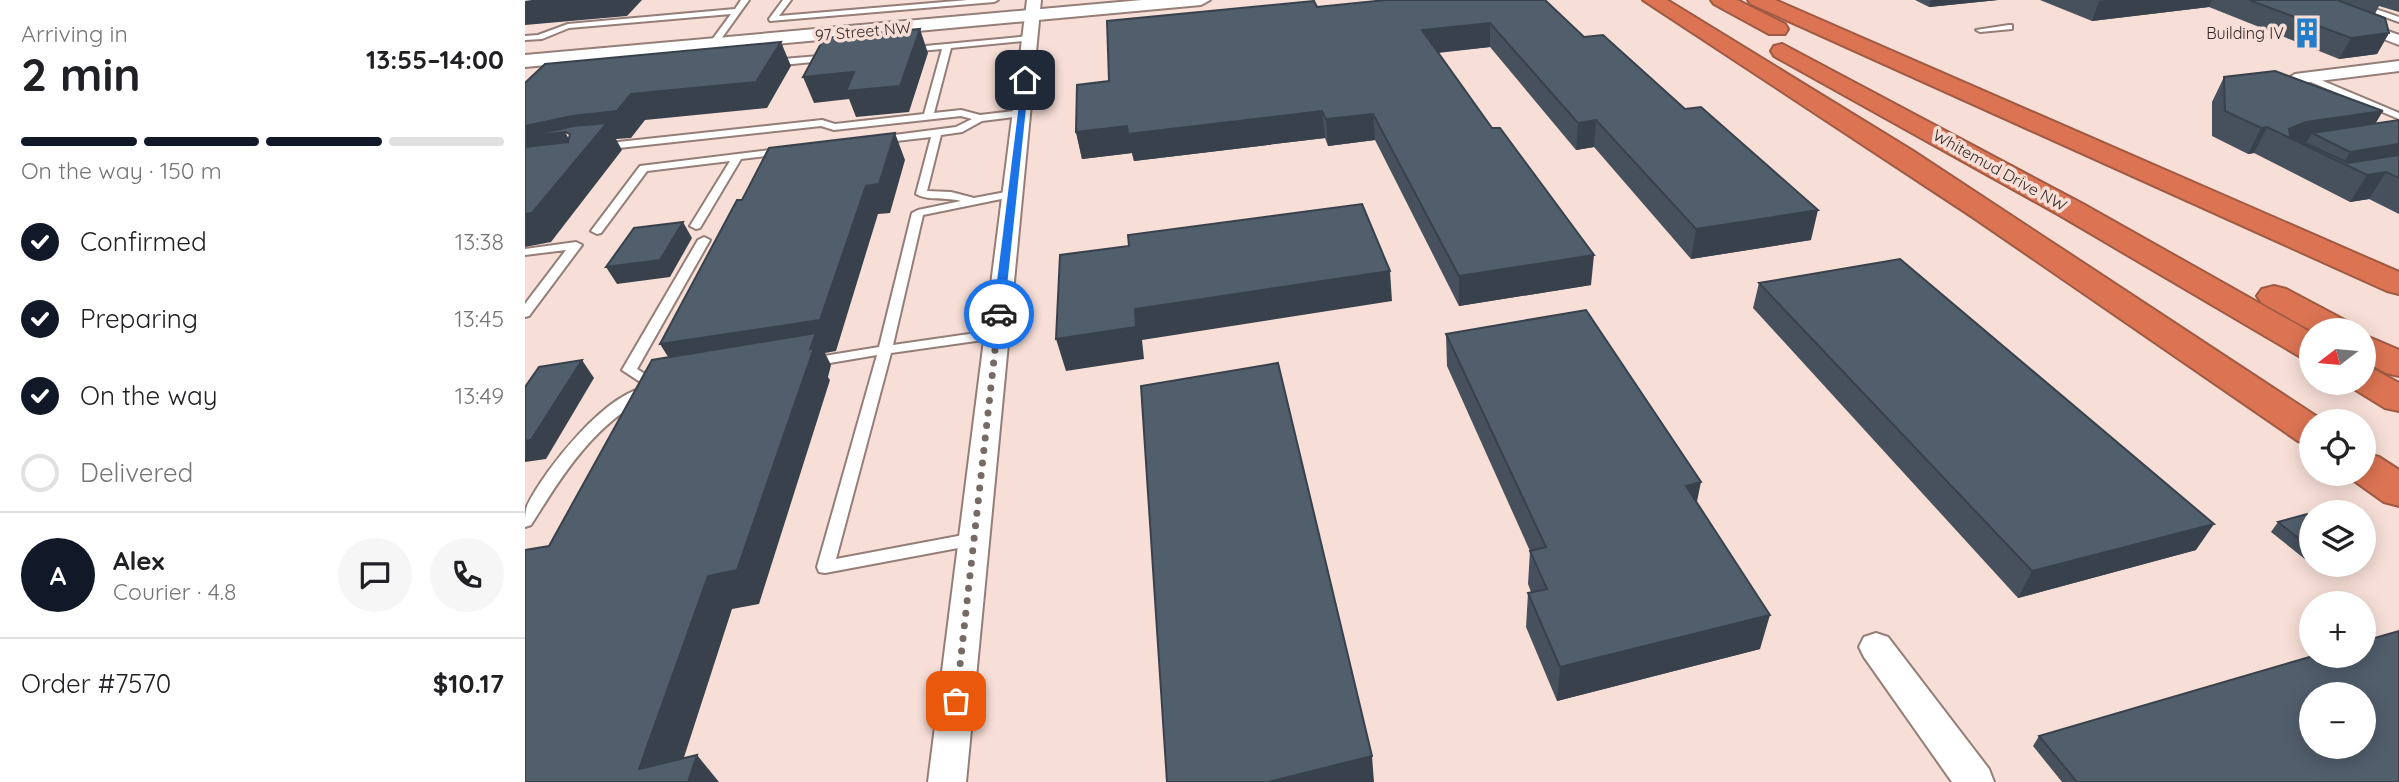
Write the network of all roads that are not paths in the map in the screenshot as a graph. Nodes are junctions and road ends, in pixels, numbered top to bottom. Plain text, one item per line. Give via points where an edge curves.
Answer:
1 (745, 0) edge
2 (787, 0) edge
3 (993, 0) edge
4 (1201, 0) edge
5 (1653, 0) edge
6 (1684, 0) edge
7 (1721, 0) edge
8 (1758, 0) edge
9 (2290, 0) edge
10 (2342, 0) edge
11 (737, 11) junction
12 (1032, 18) edge
13 (731, 19) junction
14 (773, 19) junction
15 (2399, 20) edge
16 (2009, 27) dead end
17 (1980, 30) dead end
18 (539, 37) junction
19 (525, 38) edge
20 (759, 40) junction
21 (2399, 40) edge
22 (713, 44) junction
23 (947, 46) junction
24 (525, 51) edge
25 (893, 52) edge
26 (838, 57) edge
27 (525, 61) edge
28 (756, 65) edge
29 (2399, 66) edge
30 (2303, 82) joint
31 (1022, 113) junction
32 (2399, 116) edge
33 (928, 117) junction
34 (981, 118) junction
35 (937, 133) junction
36 (861, 142) edge
37 (588, 148) edge
38 (792, 150) edge
39 (737, 157) junction
40 (1011, 194) junction
41 (970, 200) junction
42 (697, 226) dead end
43 (597, 231) dead end
44 (704, 240) dead end
45 (525, 252) edge
46 (2399, 284) edge
47 (525, 313) edge
48 (2314, 318) edge
49 (996, 334) junction
50 (2299, 341) edge
51 (884, 350) junction
52 (2377, 353) edge
53 (791, 365) edge
54 (2399, 365) edge
55 (2377, 386) edge
56 (2399, 399) edge
57 (2299, 423) edge
58 (2376, 475) edge
59 (2399, 491) edge
60 (525, 521) edge
61 (974, 539) junction
62 (1876, 647) dead end
63 (947, 782) edge
64 (1975, 782) edge

1 - 11 lane
2 - 14 lane
3 - 14 lane
4 - 12 street, 97 Street NW
5 - 57 highway via 1933,175
6 - 50 highway, Whitemud Drive NW via 1940,136
7 - 48 highway, Whitemud Drive NW via 2105,202
8 - 46 highway
9 - 21 street
10 - 15 lane
11 - 13 lane
11 - 18 lane via 568,26
12 - 20 street, 97 Street NW
12 - 23 lane
12 - 31 street
13 - 18 lane
13 - 22 lane
14 - 20 lane
16 - 17 lane
18 - 19 lane
18 - 24 lane
20 - 22 street, 97 Street NW
22 - 27 street, 97 Street NW
23 - 25 lane
23 - 33 lane
26 - 28 lane
29 - 30 street
30 - 32 lane
31 - 34 lane
31 - 40 street
33 - 34 lane via 961,113
33 - 37 lane via 834,127 822,122
34 - 35 lane via 959,130
35 - 36 lane
35 - 41 lane via 921,194
38 - 39 lane
39 - 42 lane
39 - 43 lane via 644,168
40 - 41 lane
40 - 49 street
41 - 51 lane via 918,213
44 - 60 lane via 629,370 665,386 625,401 602,418 576,445
45 - 47 lane via 576,245
49 - 51 lane
49 - 61 street
51 - 53 lane
51 - 61 lane via 825,567
52 - 54 highway
55 - 56 highway
58 - 59 highway
61 - 63 street
62 - 64 street

